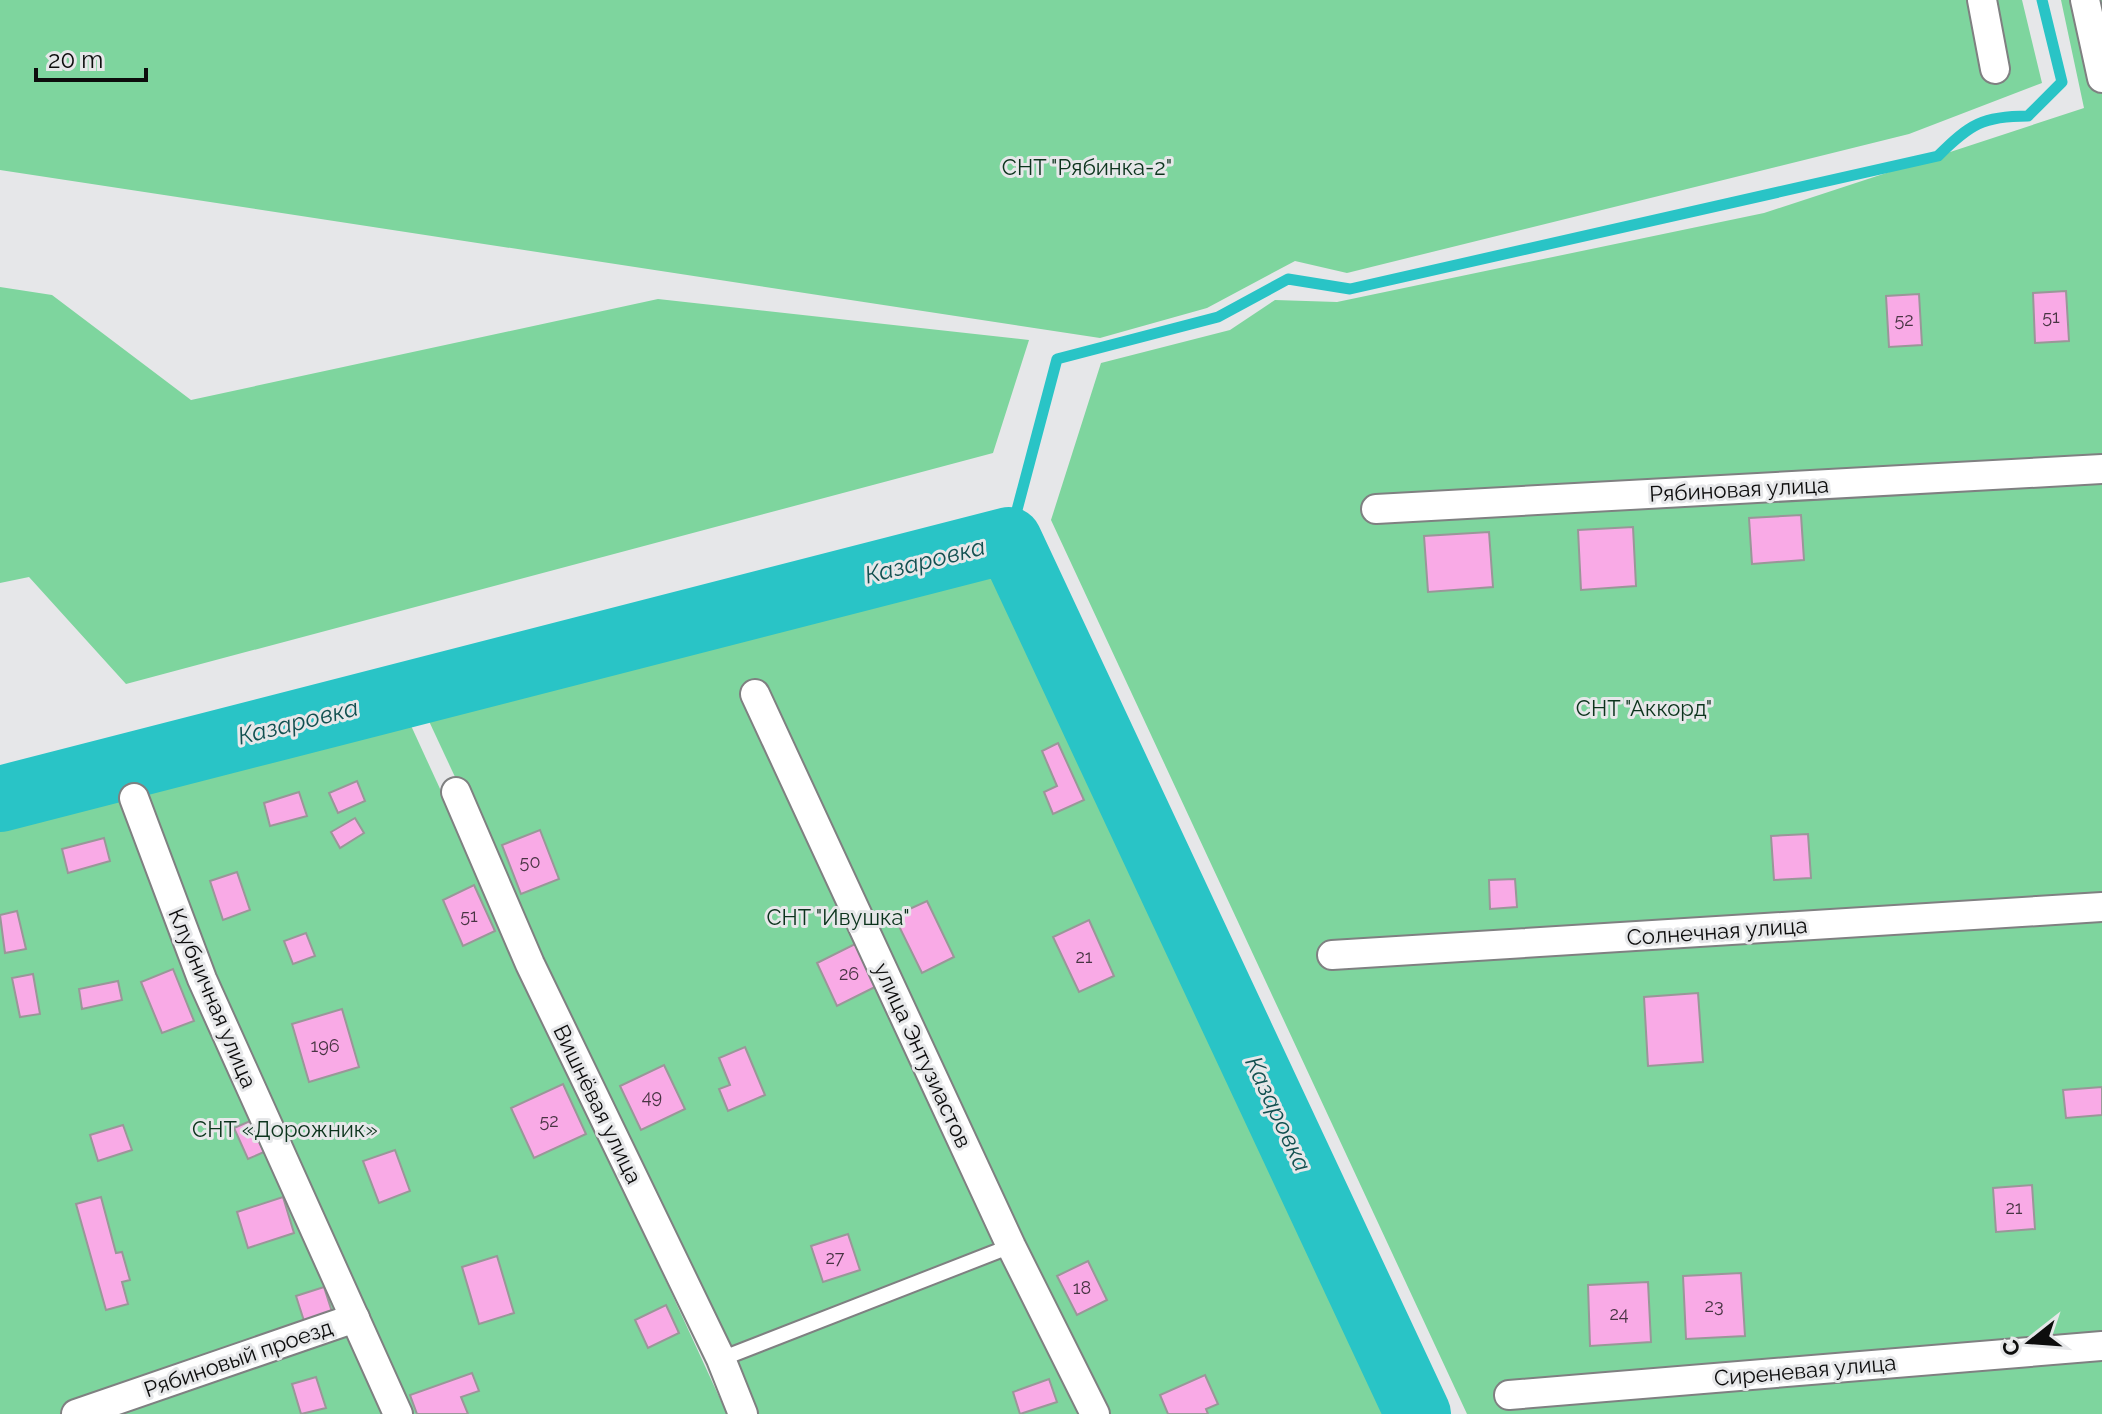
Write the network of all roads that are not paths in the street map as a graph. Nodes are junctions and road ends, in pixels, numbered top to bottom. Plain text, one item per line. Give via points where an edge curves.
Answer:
1 (1982, 0) edge
2 (2085, 0) edge
3 (1995, 69) dead end
4 (2102, 78) edge
5 (2102, 469) edge
6 (1376, 509) dead end
7 (755, 694) dead end
8 (456, 792) dead end
9 (134, 798) dead end
10 (2102, 907) edge
11 (1332, 955) dead end
12 (1011, 1246) junction
13 (355, 1318) junction
14 (2102, 1346) edge
15 (721, 1359) junction
16 (1509, 1395) dead end
17 (76, 1414) edge
18 (398, 1414) edge
19 (743, 1414) edge
20 (1095, 1414) edge

1 - 3 street
2 - 4 street
5 - 6 street, Рябиновая улица
7 - 12 street, улица Энтузиастов
8 - 15 street, Вишнёвая улица via 530,964
9 - 13 street, Клубничная улица via 202,979
10 - 11 street, Солнечная улица
12 - 15 lane
12 - 20 street, улица Энтузиастов
13 - 17 street, Рябиновый проезд
13 - 18 street, Клубничная улица
14 - 16 street, Сиреневая улица
15 - 19 street, Вишнёвая улица

